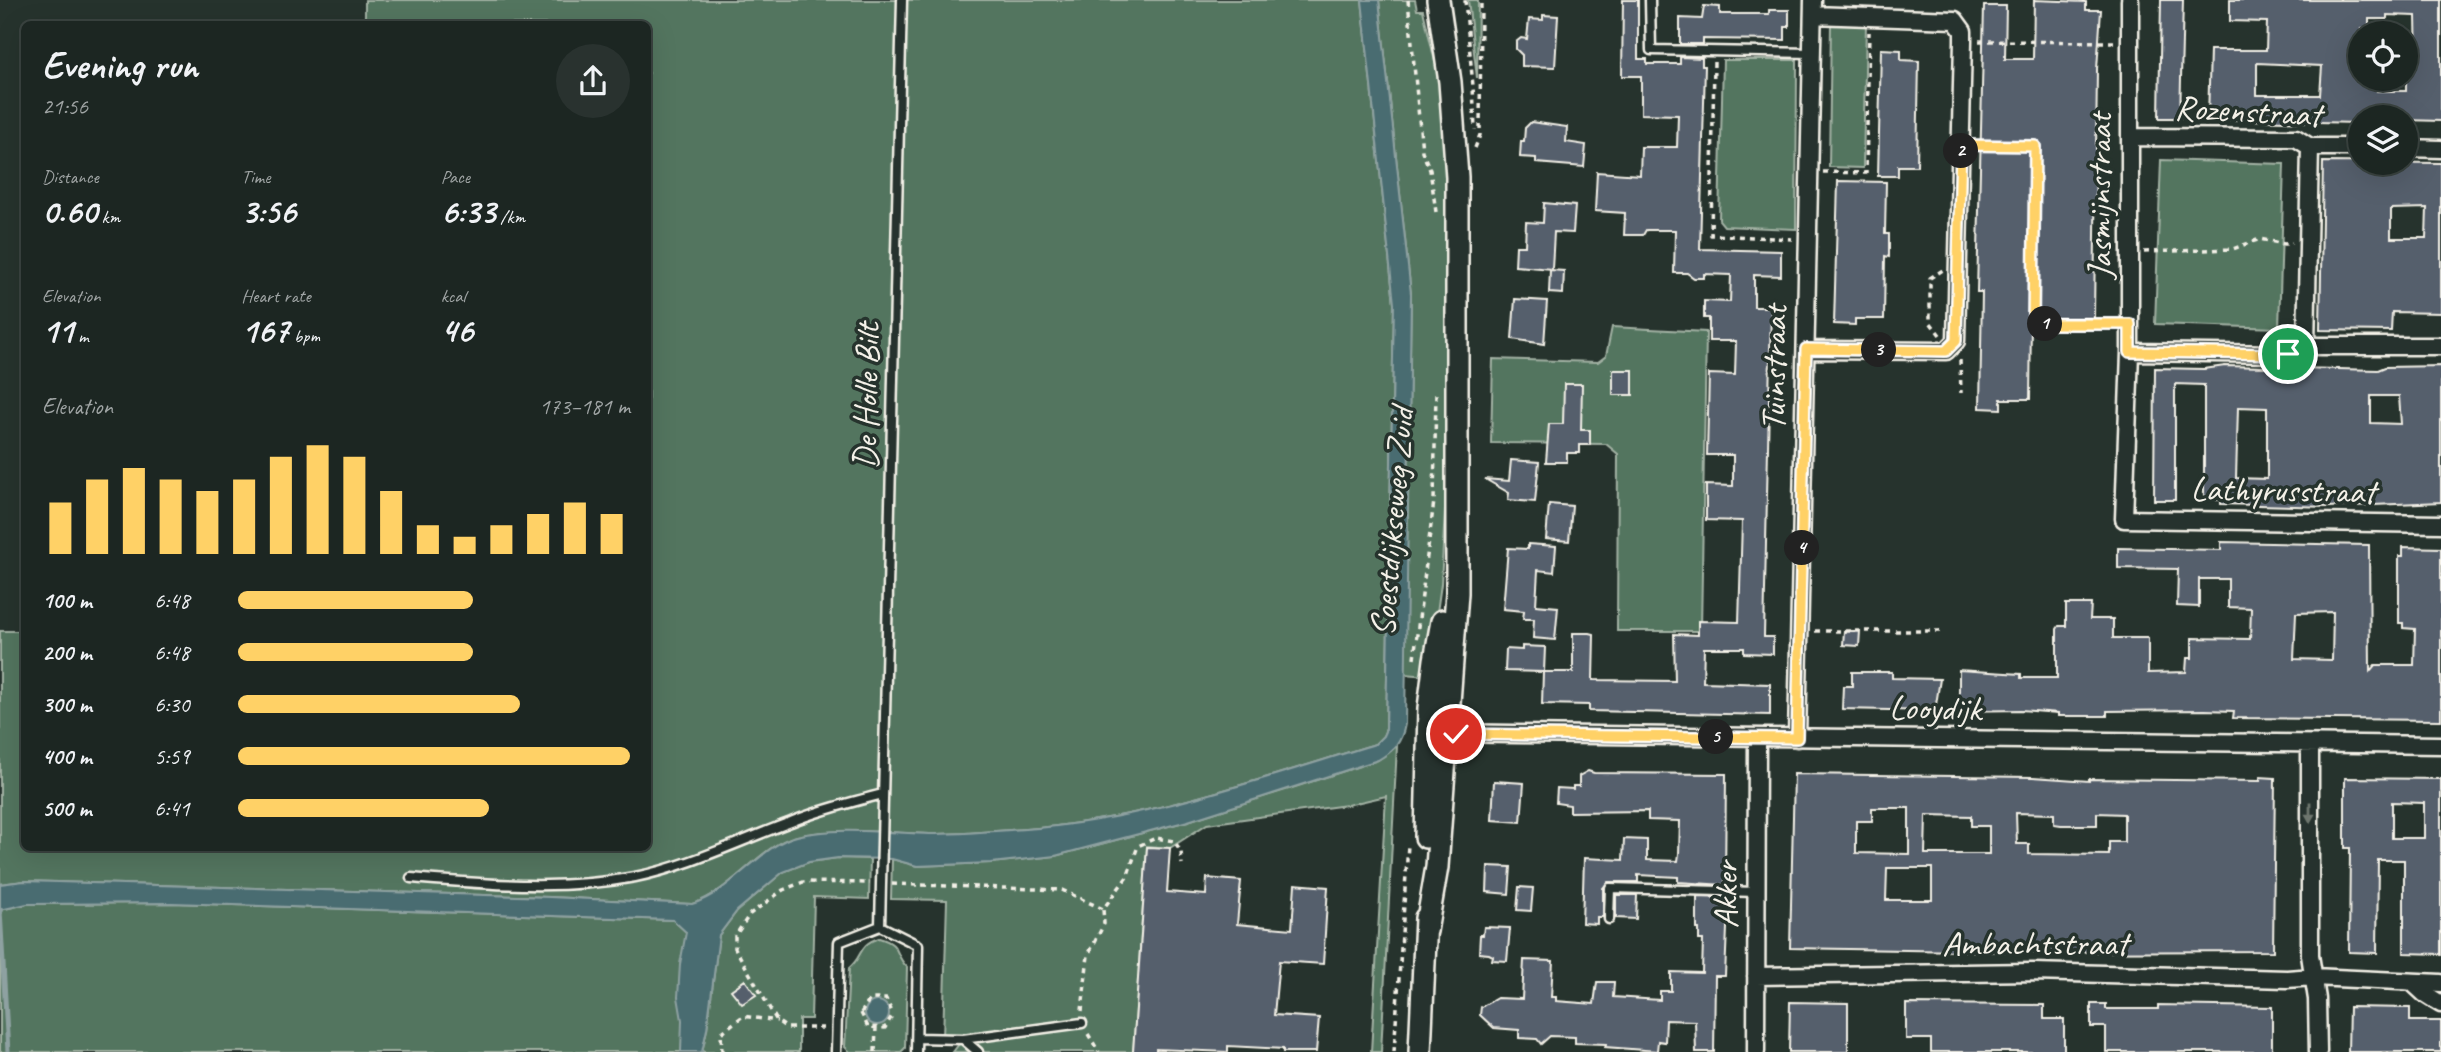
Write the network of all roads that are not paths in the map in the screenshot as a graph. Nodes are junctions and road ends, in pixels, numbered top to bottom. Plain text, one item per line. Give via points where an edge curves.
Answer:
1 (902, 0) edge
2 (1438, 0) edge
3 (1650, 0) edge
4 (2130, 0) edge
5 (1813, 7) edge
6 (1813, 54) junction
7 (2131, 137) junction
8 (2310, 146) junction
9 (2348, 147) edge
10 (2418, 148) edge
11 (2441, 149) edge
12 (2306, 346) junction
13 (2441, 346) edge
14 (1806, 349) junction
15 (2130, 352) junction
16 (2124, 519) joint
17 (2441, 524) edge
18 (1437, 733) junction
19 (1758, 737) junction
20 (1797, 738) junction
21 (2310, 744) junction
22 (2441, 745) edge
23 (883, 794) junction
24 (411, 878) dead end
25 (1757, 892) junction
26 (1609, 919) dead end
27 (880, 926) junction
28 (1756, 976) junction
29 (2313, 977) junction
30 (2412, 982) junction
31 (2441, 983) edge
32 (2441, 1004) edge
33 (1082, 1023) road end
34 (916, 1038) junction
35 (963, 1039) junction
36 (836, 1052) edge
37 (916, 1052) edge
38 (978, 1052) edge
39 (1420, 1052) edge
40 (1756, 1052) edge
41 (2318, 1052) edge

1 - 23 lane, De Holle Bilt
2 - 18 main road, Soestdijkseweg Zuid via 1457,177 1456,503 1432,681
3 - 6 lane via 1651,50
4 - 7 street, Jasmijnstraat
5 - 6 street, Tuinstraat
5 - 14 street via 1869,16 1955,20 1964,31 1956,341 1946,351
6 - 14 street, Tuinstraat
7 - 8 street, Rozenstraat via 2296,138
7 - 15 street, Jasmijnstraat
8 - 9 street, Rozenstraat
8 - 12 street
10 - 11 street
12 - 13 street
12 - 15 street via 2288,354
14 - 20 street, Tuinstraat
15 - 16 street, Jasmijnstraat
16 - 17 street, Lathyrusstraat
18 - 19 street, Looydijk
18 - 39 main road, Soestdijkseweg Zuid
19 - 20 street, Looydijk
19 - 25 street, Akker
20 - 21 street, Looydijk
21 - 22 street, Looydijk
21 -> 29 street
23 - 24 lane via 793,820 679,865 634,877 542,885
23 - 27 lane, De Holle Bilt
25 - 26 lane via 1609,888
25 - 28 street, Akker
27 - 34 lane via 918,945
27 - 36 lane via 839,942
28 - 29 street, Ambachtstraat via 2033,972
28 - 40 street, Akker
29 - 30 street, Ambachtstraat
29 - 41 street
30 - 31 street, Ambachtstraat
30 - 32 street
33 - 35 lane
34 - 35 lane
34 - 37 lane
35 - 38 lane

